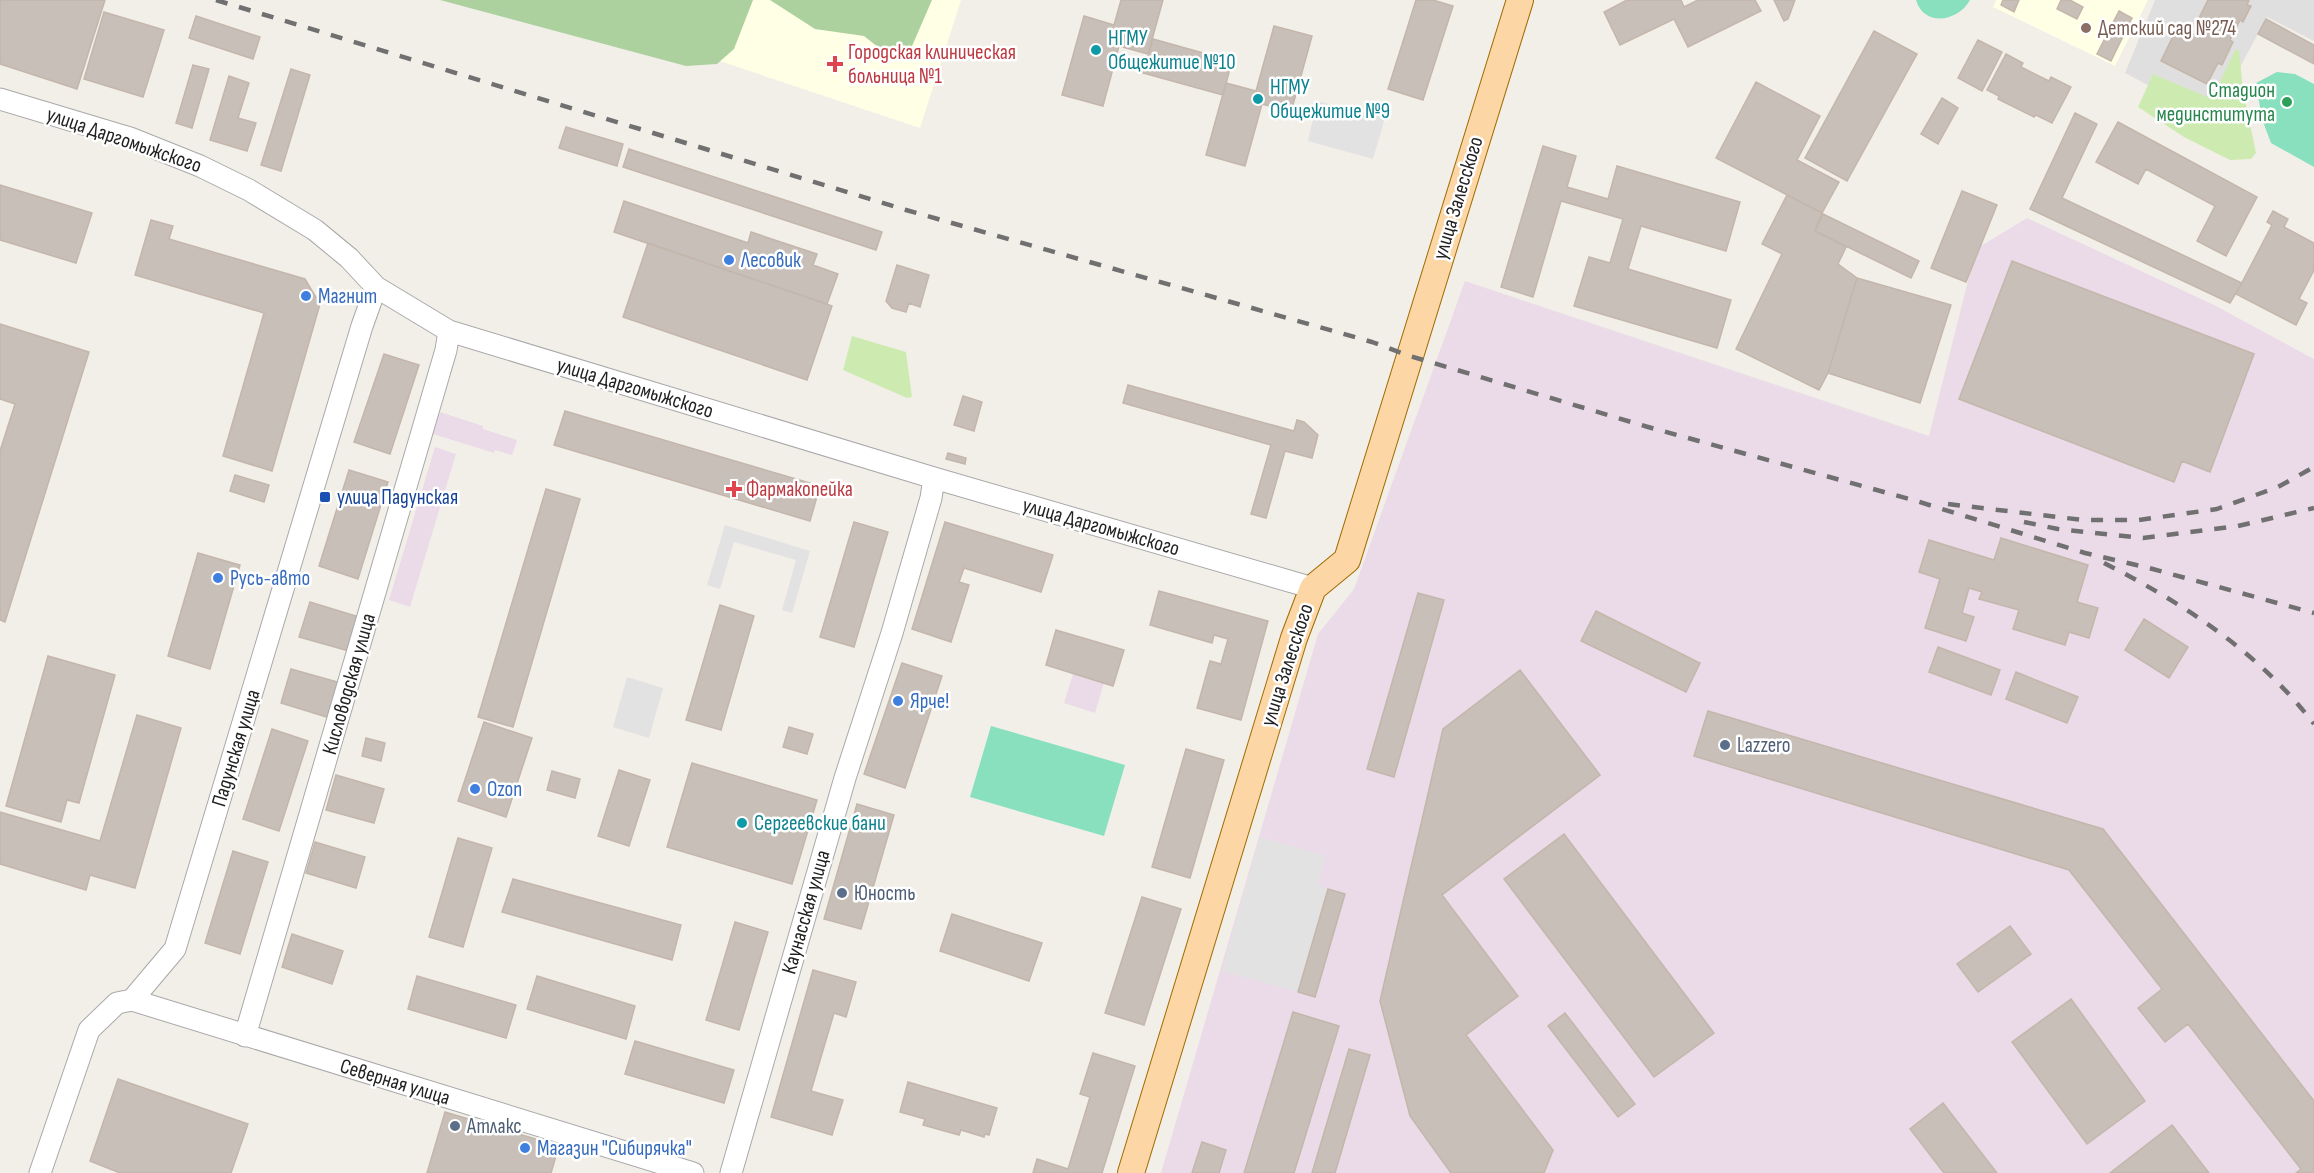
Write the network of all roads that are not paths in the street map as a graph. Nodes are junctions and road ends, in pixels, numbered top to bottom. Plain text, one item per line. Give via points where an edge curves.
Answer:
1 (1520, 0) edge
2 (0, 99) edge
3 (376, 287) junction
4 (449, 331) junction
5 (934, 478) junction
6 (1313, 588) junction
7 (132, 1000) junction
8 (245, 1036) junction
9 (40, 1173) edge
10 (693, 1173) edge
11 (731, 1173) edge
12 (1131, 1173) edge

1 - 6 main road, улица Залесского via 1347,560
2 - 3 street, улица Даргомыжского via 130,138 249,190 315,230
3 - 4 street, улица Даргомыжского
3 - 7 street, Падунская улица via 175,949
4 - 5 street, улица Даргомыжского
4 - 8 street, Кисловодская улица via 447,350
5 - 6 street, улица Даргомыжского
5 - 11 street, Каунасская улица
6 - 12 main road, улица Залесского via 1294,638
7 - 8 street, Северная улица
7 - 9 street, Падунская улица via 117,1003 89,1030
8 - 10 street, Северная улица

